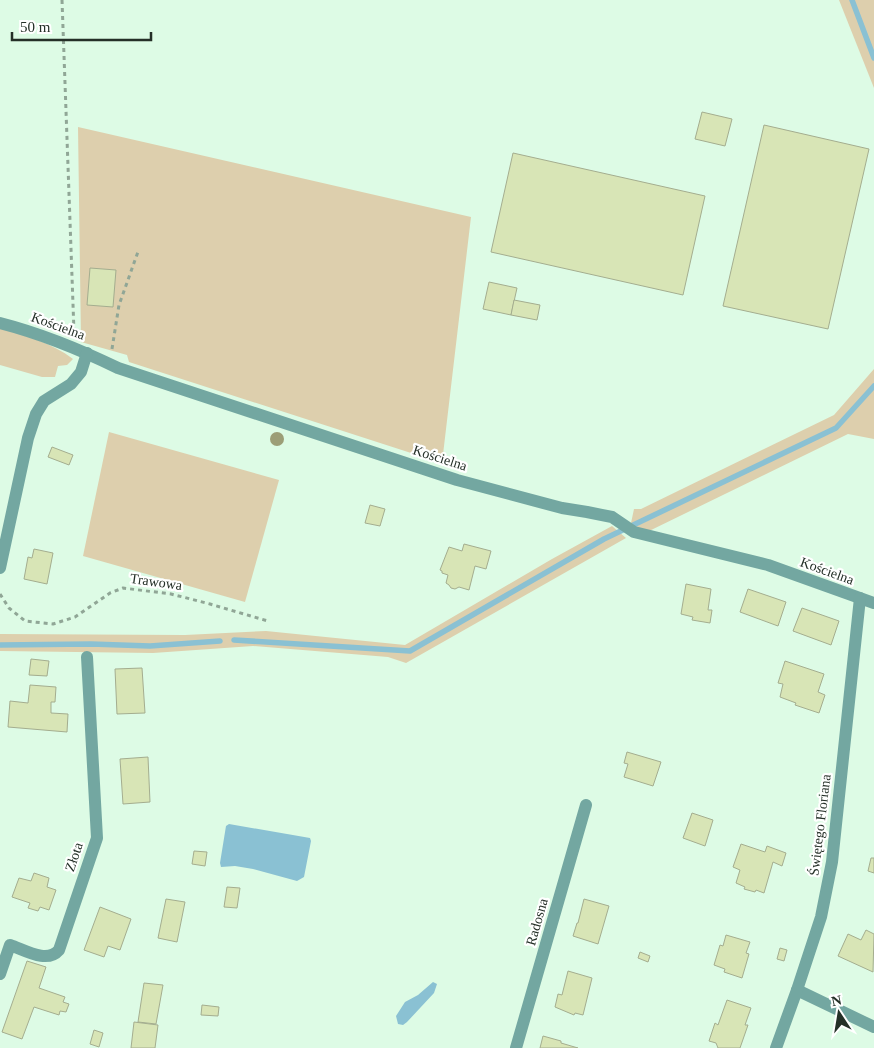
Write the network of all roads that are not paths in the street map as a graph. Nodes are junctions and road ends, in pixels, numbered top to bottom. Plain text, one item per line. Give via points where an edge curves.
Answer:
1 (0, 323) edge
2 (87, 353) junction
3 (0, 568) edge
4 (860, 598) junction
5 (874, 604) edge
6 (87, 657) dead end
7 (586, 805) dead end
8 (0, 974) edge
9 (797, 990) junction
10 (874, 1027) edge
11 (516, 1048) edge
12 (776, 1048) edge

1 - 2 street, Kościelna via 34,332
2 - 3 street via 81,372 71,384 44,401 36,414
2 - 4 street, Kościelna via 110,364 457,480 562,508 612,517 630,529 768,565
4 - 5 street, Kościelna
4 - 9 street, Świętego Floriana via 832,862 821,917
6 - 8 street, Złota via 97,838 59,950 46,958 10,945
7 - 11 street, Radosna
9 - 10 street
9 - 12 street, Świętego Floriana

